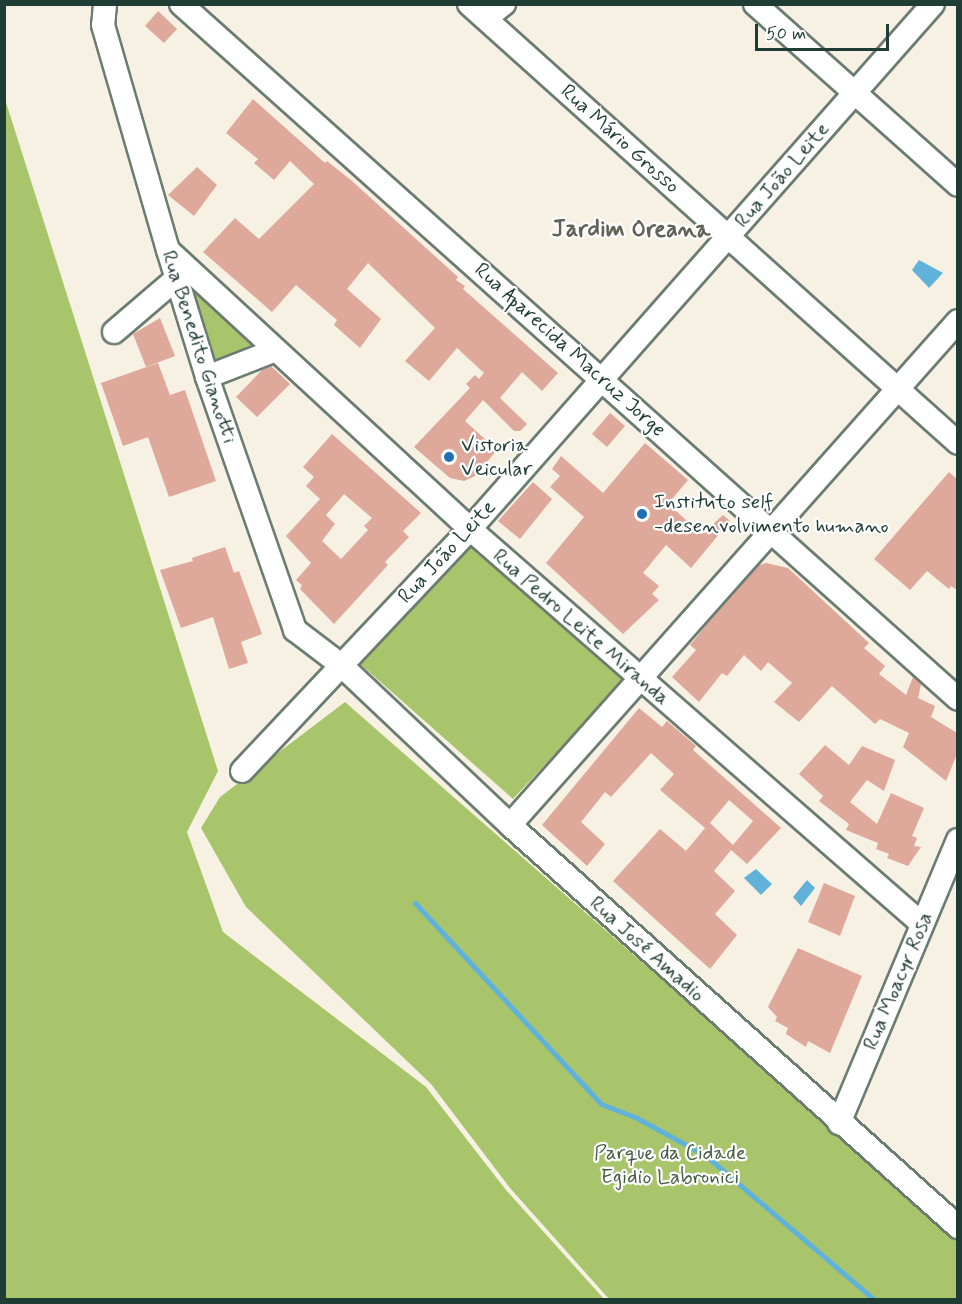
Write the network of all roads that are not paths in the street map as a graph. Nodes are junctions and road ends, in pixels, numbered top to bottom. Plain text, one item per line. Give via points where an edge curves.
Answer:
1 (105, 4) edge
2 (181, 4) edge
3 (504, 4) edge
4 (755, 4) edge
5 (933, 4) edge
6 (478, 11) edge
7 (855, 93) junction
8 (957, 184) edge
9 (728, 237) junction
10 (168, 250) junction
11 (177, 278) junction
12 (957, 321) edge
13 (114, 332) dead end
14 (276, 350) junction
15 (207, 377) junction
16 (603, 379) junction
17 (897, 389) junction
18 (957, 443) edge
19 (470, 529) junction
20 (771, 531) junction
21 (341, 665) junction
22 (640, 679) junction
23 (957, 699) edge
24 (242, 771) dead end
25 (510, 825) junction
26 (957, 840) edge
27 (922, 924) junction
28 (839, 1123) junction
29 (957, 1227) edge

1 - 10 street, Rua Benedito Gianotti via 104,25
2 - 16 street, Rua Aparecida Macruz Jorge
3 - 6 street
4 - 7 street
5 - 7 street, Rua João Leite
6 - 9 street, Rua Mário Grosso
7 - 8 street
7 - 9 street, Rua João Leite
9 - 16 street, Rua João Leite
9 - 17 street, Rua Mário Grosso
10 - 11 street, Rua Benedito Gianotti
10 - 14 street, Rua Pedro Leite Miranda
11 - 13 street
11 - 15 street, Rua Benedito Gianotti
12 - 17 street
14 - 15 street
14 - 19 street, Rua Pedro Leite Miranda
15 - 21 street, Rua Benedito Gianotti via 293,627 303,639
16 - 19 street, Rua João Leite
16 - 20 street, Rua Aparecida Macruz Jorge
17 - 18 street, Rua Mário Grosso
17 - 20 street
19 - 21 street, Rua João Leite
19 - 22 street, Rua Pedro Leite Miranda
20 - 22 street
20 - 23 street, Rua Aparecida Macruz Jorge
21 - 24 street, Rua João Leite
21 - 25 street, Rua José Amadio
22 - 25 street
22 - 27 street, Rua Pedro Leite Miranda
25 - 28 street, Rua José Amadio
26 - 27 street, Rua Moacyr Rosa
27 - 28 street, Rua Moacyr Rosa
28 - 29 street, Rua José Amadio

